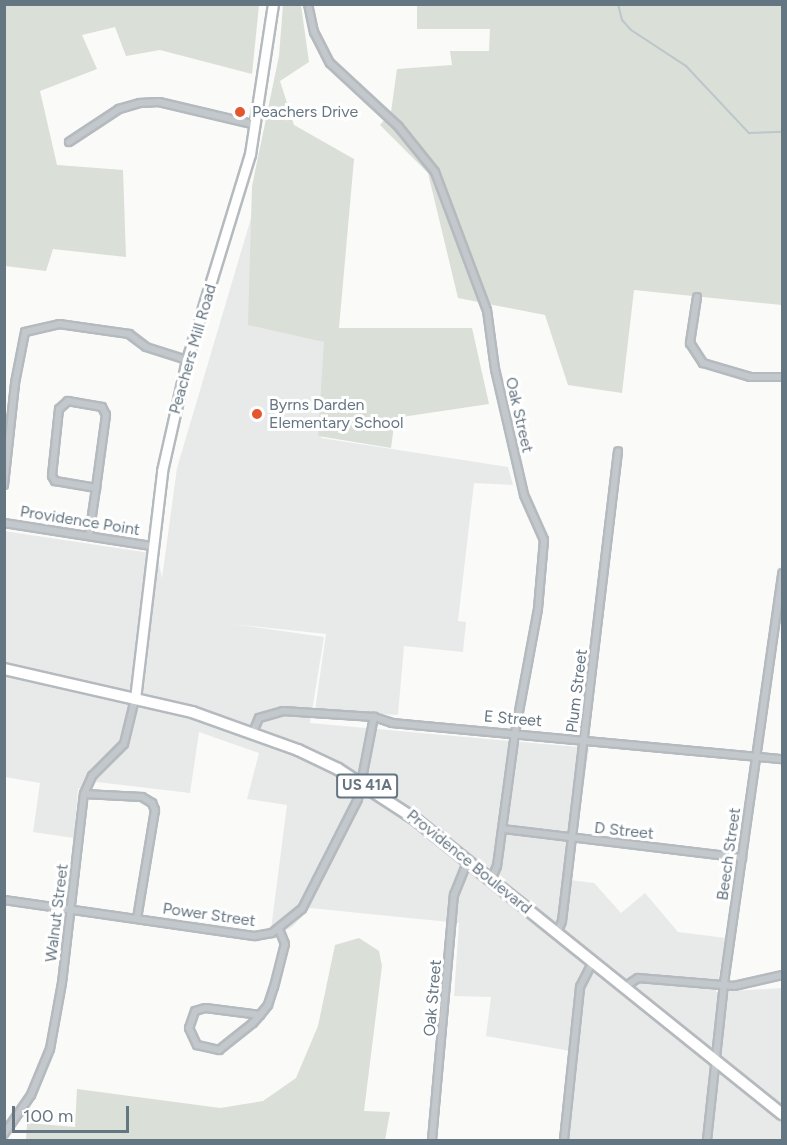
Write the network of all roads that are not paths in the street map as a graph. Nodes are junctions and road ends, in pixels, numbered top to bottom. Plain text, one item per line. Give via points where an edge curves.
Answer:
1 (273, 4) edge
2 (308, 4) edge
3 (256, 125) junction
4 (69, 142) dead end
5 (697, 297) dead end
6 (187, 360) junction
7 (783, 377) edge
8 (618, 451) dead end
9 (4, 485) edge
10 (96, 488) junction
11 (4, 523) edge
12 (89, 536) junction
13 (151, 546) junction
14 (783, 573) edge
15 (780, 621) edge
16 (4, 669) edge
17 (135, 699) junction
18 (374, 717) junction
19 (253, 732) junction
20 (515, 733) junction
21 (585, 738) junction
22 (757, 755) junction
23 (783, 759) edge
24 (363, 784) junction
25 (84, 794) junction
26 (503, 829) junction
27 (572, 839) junction
28 (742, 858) junction
29 (468, 861) junction
30 (491, 879) junction
31 (4, 900) edge
32 (71, 909) junction
33 (137, 919) junction
34 (279, 930) junction
35 (556, 933) junction
36 (592, 963) junction
37 (783, 975) edge
38 (724, 983) junction
39 (622, 988) junction
40 (260, 1015) junction
41 (715, 1061) junction
42 (783, 1114) edge
43 (4, 1134) edge
44 (432, 1140) edge
45 (564, 1140) edge
46 (707, 1140) edge

1 - 3 main road, Peachers Mill Road
2 - 20 street, Oak Street via 315,32 330,63 398,126 435,172 487,310 495,369 524,495 544,540 538,609
3 - 4 street via 159,102 140,103 119,109
3 - 6 main road, Peachers Mill Road via 243,184
5 - 7 street via 690,343 703,363 750,377
6 - 9 street via 146,347 129,334 59,324 25,332
6 - 13 main road, Peachers Mill Road via 162,471
8 - 21 street, Plum Street
10 - 10 street via 106,416 102,407 68,401 59,409 52,476 55,481
10 - 12 street
11 - 12 street, Providence Point
12 - 13 street, Providence Point
13 - 17 main road, Peachers Mill Road
14 - 15 street, Beech Street
15 - 22 street, Beech Street
16 - 17 highway, Providence Boulevard / US 41A
17 - 19 highway, Providence Boulevard / US 41A
17 - 25 street, Walnut Street via 124,744 92,776
18 - 19 street, E Street via 283,711 259,718
18 - 20 street, E Street via 392,723
18 - 24 street
19 - 24 highway, Providence Boulevard / US 41A
20 - 21 street, E Street
20 - 26 street, Oak Street
21 - 22 street, E Street
21 - 27 street, Plum Street
22 - 23 street, E Street
22 - 28 street, Beech Street
24 - 29 highway, Providence Boulevard / US 41A
24 - 34 street via 302,909
25 - 32 street, Walnut Street
25 - 33 street via 142,797 152,802 155,810
26 - 27 street, D Street
26 - 30 street, Oak Street
27 - 28 street, D Street
27 - 35 street, Plum Street via 562,921
28 - 38 street, Beech Street
29 - 30 highway, Providence Boulevard / US 41A
29 - 44 street, Oak Street via 454,895
30 - 35 highway, Providence Boulevard / US 41A
31 - 32 street, Power Street
32 - 33 street, Power Street
32 - 43 street, Walnut Street via 50,1049 32,1095
33 - 34 street, Power Street via 259,936
34 - 40 street via 285,944 268,1005
35 - 36 highway, Providence Boulevard / US 41A
36 - 39 highway, Providence Boulevard / US 41A
36 - 45 street via 580,987
37 - 38 street via 744,984
38 - 39 street via 638,978
38 - 41 street, Beech Street
39 - 41 highway, Providence Boulevard / US 41A
40 - 40 street via 205,1008 195,1011 189,1028 197,1045 219,1050 233,1043
41 - 42 highway, Providence Boulevard / US 41A
41 - 46 street, Beech Street via 716,1085

